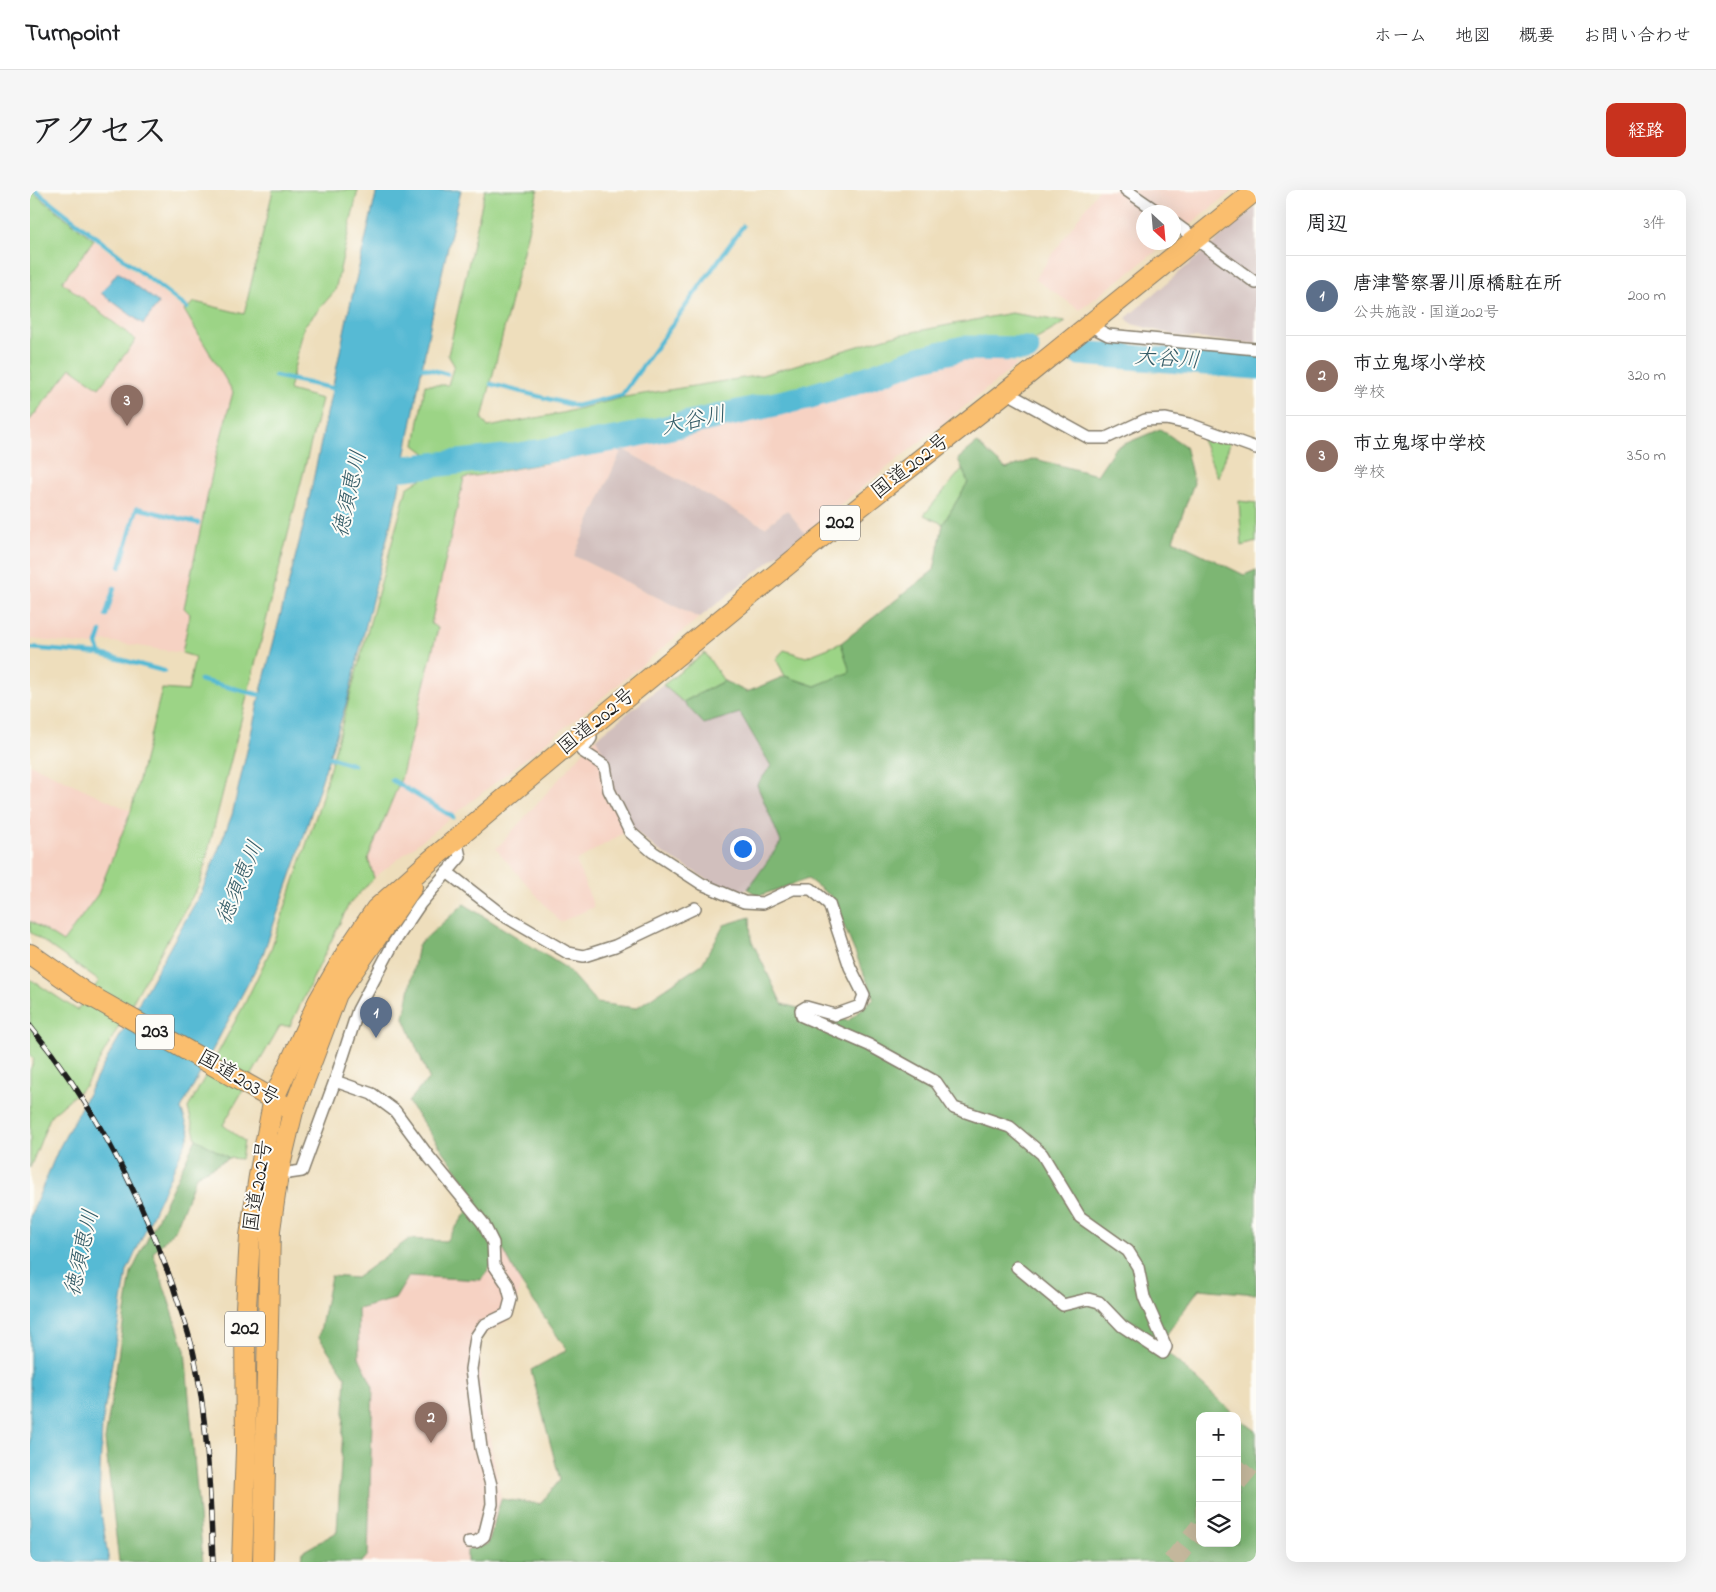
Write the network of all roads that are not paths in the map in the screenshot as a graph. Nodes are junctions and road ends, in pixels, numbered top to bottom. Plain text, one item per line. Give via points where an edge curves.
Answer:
1 (1126, 190) edge
2 (1256, 190) edge
3 (1148, 205) edge
4 (1181, 228) edge
5 (1196, 239) junction
6 (1256, 282) edge
7 (1089, 325) junction
8 (1256, 349) edge
9 (1006, 392) junction
10 (1256, 448) edge
11 (590, 727) junction
12 (456, 839) junction
13 (430, 861) junction
14 (447, 872) junction
15 (696, 908) dead end
16 (30, 954) edge
17 (335, 1081) junction
18 (274, 1098) junction
19 (293, 1111) junction
20 (268, 1175) junction
21 (1017, 1267) dead end
22 (469, 1542) dead end
23 (242, 1562) edge
24 (263, 1562) edge

1 - 3 street
2 - 5 highway, 国道202号 / 202
4 - 5 street
5 - 6 street
5 - 7 highway, 国道202号 / 202
7 - 8 street via 1108,335
7 - 9 highway, 国道202号 / 202
9 - 10 street via 1089,438 1106,438 1146,420 1166,419
9 - 11 highway, 国道202号 / 202 via 819,539
11 - 12 highway, 国道202号 / 202
11 - 21 street via 591,738 582,750 605,766 609,790 630,832 653,852 702,884 744,902 763,903 793,889 811,889 829,904 850,967 864,995 860,1006 834,1015 806,1007 801,1010 802,1016 868,1045 936,1082 954,1108 1010,1127 1042,1154 1080,1217 1128,1251 1138,1267 1144,1297 1166,1347 1163,1354 1122,1326 1098,1302 1088,1299 1063,1305
12 - 13 highway, 国道202号 / 202
12 - 14 street via 460,857
13 - 18 highway, 国道202号 / 202 via 376,909 348,950 318,1002
13 - 19 highway, 国道202号 / 202 via 337,994
14 - 15 street via 501,914 568,954 584,956 615,946
14 - 17 street via 393,944 358,1010
16 - 18 highway, 国道203号 / 203 via 84,992
17 - 20 street via 302,1171
17 - 22 street via 372,1094 395,1111 483,1223 493,1243 494,1265 508,1284 511,1299 507,1314 484,1325 476,1337 471,1368 492,1504 484,1536 476,1542
18 - 19 highway, 国道203号 / 203
18 - 20 highway, 国道202号 / 202
19 - 20 highway, 国道202号 / 202
20 - 23 highway, 国道202号 / 202 via 250,1236 245,1326 246,1450
20 - 24 highway, 国道202号 / 202 via 270,1230

